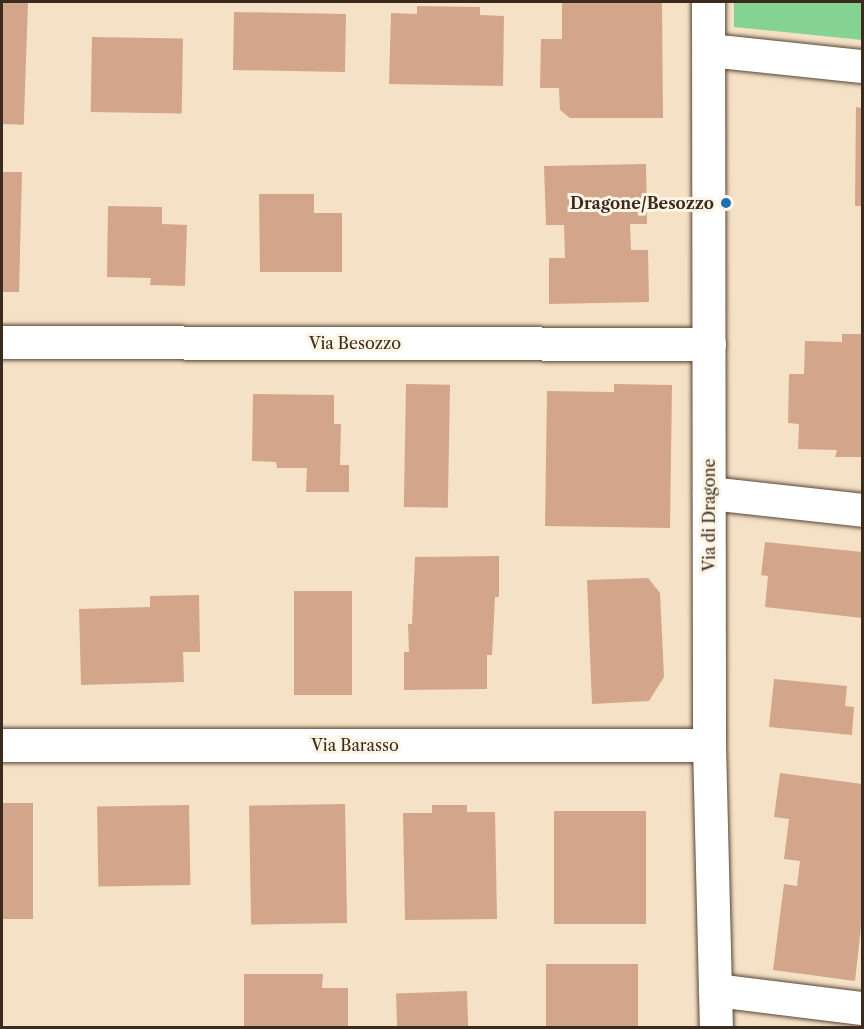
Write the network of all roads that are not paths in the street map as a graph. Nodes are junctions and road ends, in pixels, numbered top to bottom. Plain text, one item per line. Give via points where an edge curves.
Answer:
1 (708, 2) edge
2 (709, 50) junction
3 (862, 66) edge
4 (2, 342) edge
5 (709, 344) junction
6 (709, 493) junction
7 (862, 510) edge
8 (709, 745) junction
9 (2, 746) edge
10 (715, 990) junction
11 (862, 1008) edge
12 (716, 1028) edge

1 - 2 street, Via di Dragone
2 - 3 street
2 - 5 street, Via di Dragone
4 - 5 street, Via Besozzo
5 - 6 street, Via di Dragone
6 - 7 street
6 - 8 street, Via di Dragone
8 - 9 street, Via Barasso
8 - 10 street, Via di Dragone
10 - 11 street
10 - 12 street, Via di Dragone

